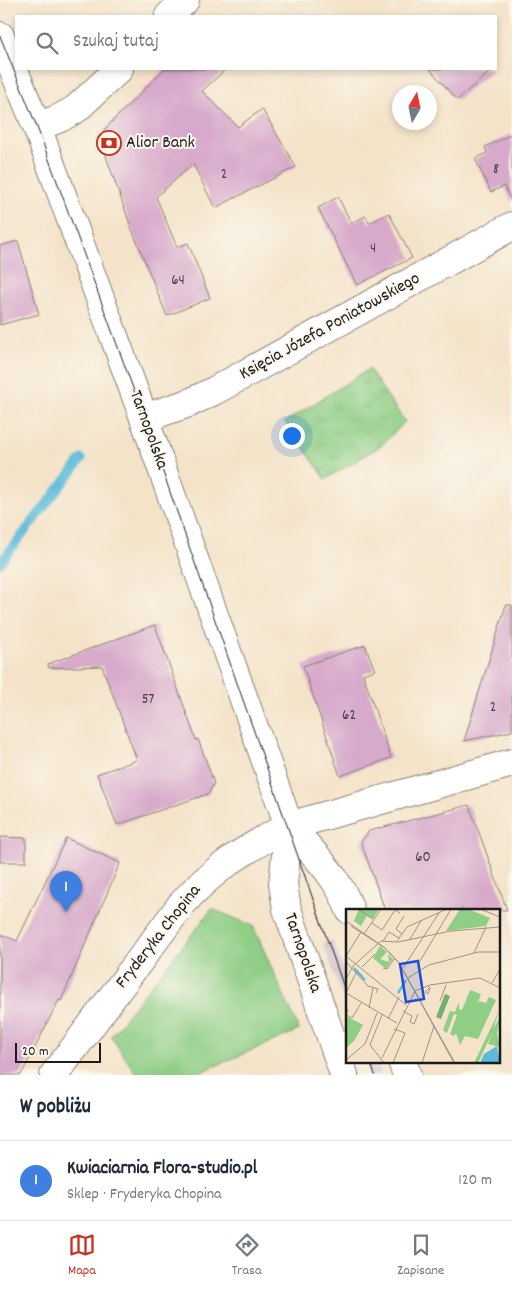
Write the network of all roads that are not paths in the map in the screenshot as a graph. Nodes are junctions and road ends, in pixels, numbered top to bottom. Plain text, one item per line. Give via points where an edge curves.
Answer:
1 (185, 0) edge
2 (171, 15) edge
3 (0, 36) edge
4 (118, 70) edge
5 (37, 127) junction
6 (512, 226) edge
7 (144, 418) junction
8 (512, 763) edge
9 (288, 826) junction
10 (350, 909) edge
11 (402, 1062) edge
12 (54, 1075) edge
13 (344, 1075) edge
14 (407, 1075) edge

1 - 2 main road
3 - 5 main road, Tarnopolska
4 - 5 main road via 76,109
5 - 7 main road, Tarnopolska
6 - 7 main road, Księcia Józefa Poniatowskiego via 214,391
7 - 9 main road, Tarnopolska
8 - 9 main road, Fryderyka Chopina
9 - 10 main road, Tarnopolska via 328,870 344,893
9 - 12 main road, Fryderyka Chopina via 237,854 201,882
9 - 13 main road, Tarnopolska via 283,884 287,909
11 - 14 main road

